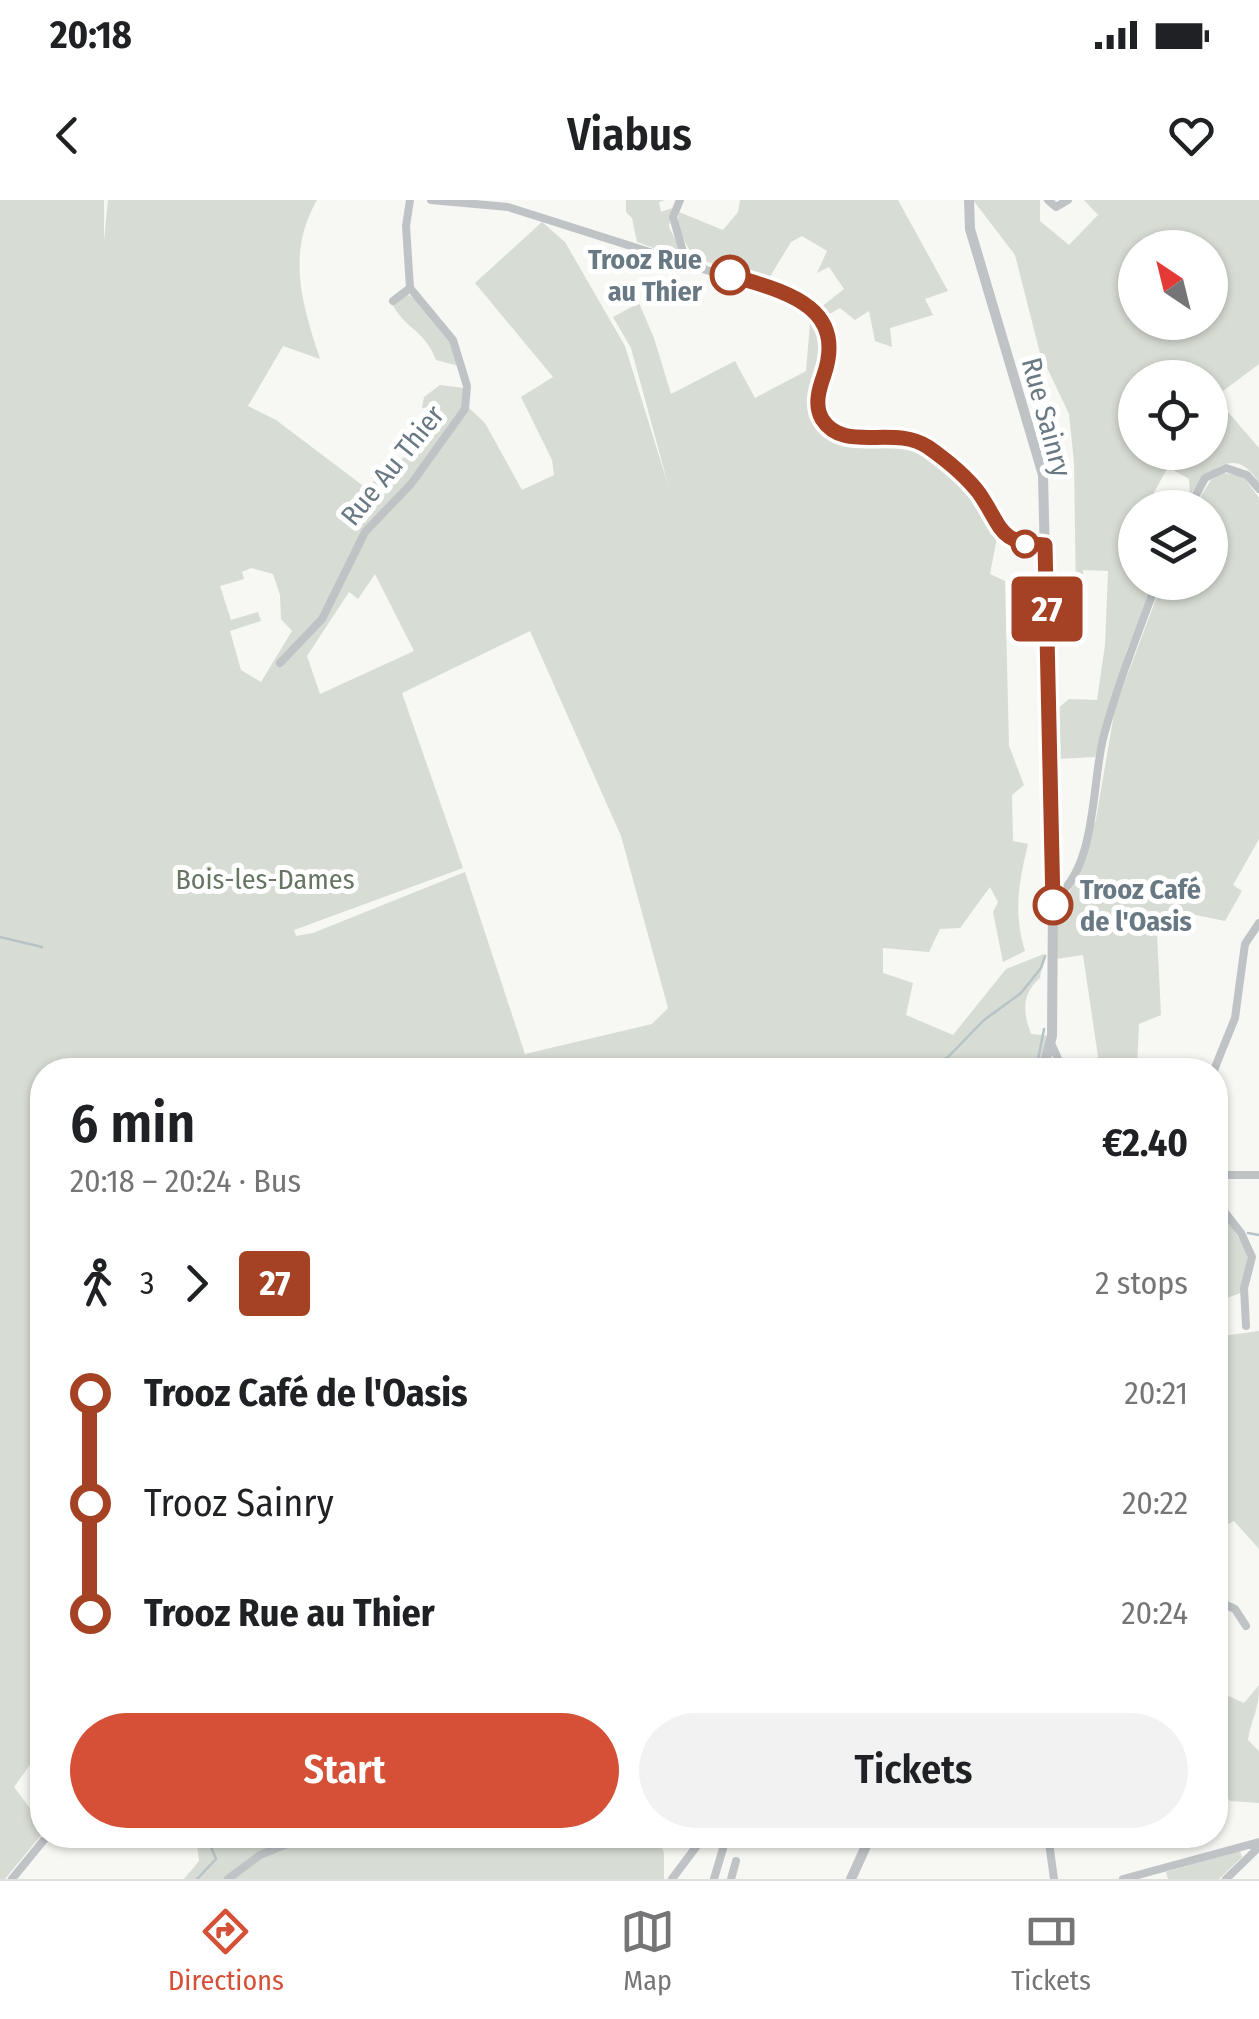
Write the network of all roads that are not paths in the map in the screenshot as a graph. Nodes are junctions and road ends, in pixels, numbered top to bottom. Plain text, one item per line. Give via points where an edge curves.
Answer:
1 (410, 200) edge
2 (430, 200) edge
3 (680, 200) edge
4 (968, 200) edge
5 (1048, 200) edge
6 (1068, 200) edge
7 (686, 262) junction
8 (410, 288) junction
9 (393, 300) dead end
10 (1198, 490) edge
11 (1259, 490) edge
12 (1045, 545) junction
13 (1151, 600) edge
14 (280, 664) dead end
15 (1053, 899) junction
16 (1259, 923) edge
17 (1051, 1043) junction
18 (1047, 1058) edge
19 (1058, 1058) edge
20 (1219, 1058) edge
21 (1228, 1175) edge
22 (1259, 1175) edge
23 (1228, 1216) edge
24 (1246, 1326) dead end
25 (1228, 1605) edge
26 (1246, 1626) dead end
27 (1259, 1845) edge
28 (37, 1848) edge
29 (277, 1848) edge
30 (695, 1848) edge
31 (723, 1848) edge
32 (865, 1848) edge
33 (1050, 1848) edge
34 (736, 1862) dead end
35 (12, 1879) edge
36 (228, 1879) edge
37 (672, 1879) edge
38 (714, 1879) edge
39 (731, 1879) edge
40 (850, 1879) edge
41 (1054, 1879) edge
42 (1123, 1879) edge
43 (1226, 1879) edge

1 - 8 street
2 - 7 street via 508,207
3 - 7 street via 672,218
4 - 12 street, Rue Sainry via 970,230 1043,475
5 - 6 street via 1056,207
7 - 12 street via 804,302 822,322 830,347 818,394 820,416 832,430 851,439 902,436 925,446 970,482 1005,537
8 - 9 street
8 - 14 street, Rue Au Thier via 453,340 468,386 465,409 411,484 365,532 322,619
10 - 11 street via 1205,478 1226,468 1247,475
12 - 15 street, Rue Sainry
13 - 15 street via 1102,741 1093,816 1072,882
15 - 17 street, Rue Sainry
16 - 20 street via 1245,944 1235,1018
17 - 18 street, Rue Sainry
17 - 19 street
21 - 22 street
23 - 24 street via 1252,1256 1244,1288
25 - 26 street
27 - 42 street
27 - 43 street
28 - 35 street
29 - 36 street
30 - 37 street
31 - 38 street
32 - 40 street
33 - 41 street
34 - 39 street

